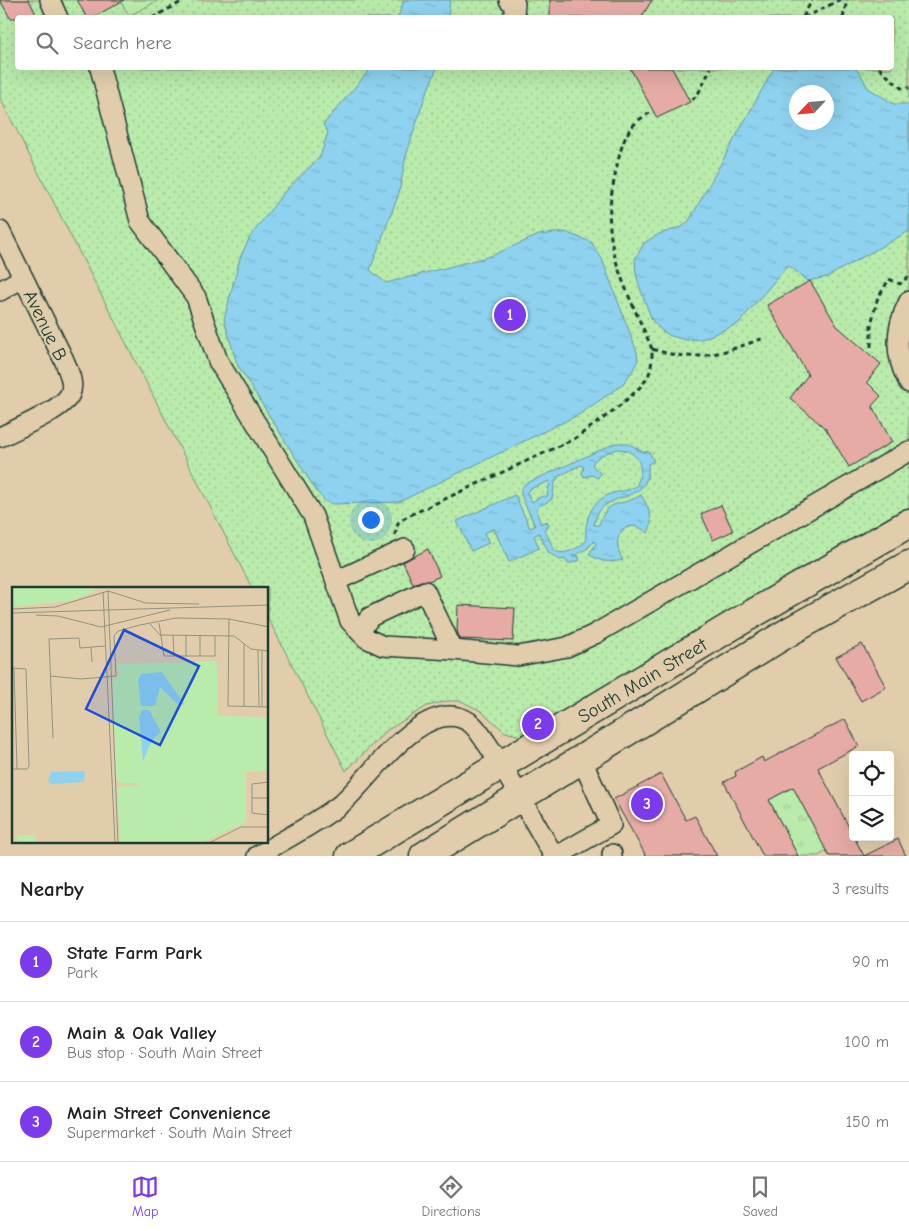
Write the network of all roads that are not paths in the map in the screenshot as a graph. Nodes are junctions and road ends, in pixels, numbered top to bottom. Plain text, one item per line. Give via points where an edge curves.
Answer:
1 (50, 0) edge
2 (509, 0) edge
3 (57, 15) edge
4 (514, 15) edge
5 (101, 70) edge
6 (0, 231) edge
7 (23, 278) junction
8 (0, 291) edge
9 (909, 301) edge
10 (909, 383) edge
11 (0, 437) edge
12 (909, 450) edge
13 (909, 523) edge
14 (401, 551) road end
15 (909, 565) edge
16 (336, 581) junction
17 (360, 632) junction
18 (453, 650) junction
19 (582, 760) junction
20 (502, 765) junction
21 (521, 798) junction
22 (257, 856) edge
23 (350, 856) edge
24 (424, 856) edge
25 (555, 856) edge

1 - 3 street
2 - 4 street via 515,4
5 - 16 street via 140,221 196,297 218,361 313,516
6 - 7 street, Avenue B
7 - 8 street
7 - 11 street, Avenue B via 64,360 71,381 70,395 53,410
9 - 10 street via 899,328 897,345
12 - 18 street via 595,634 567,647 518,656
13 - 20 highway, South Main Street via 740,620
14 - 16 street
15 - 19 highway, South Main Street via 792,630
16 - 17 street via 350,621
17 - 18 street via 383,646
17 - 18 street via 370,617 425,591
19 - 21 highway, South Main Street
19 - 25 street via 611,825
20 - 21 street
20 - 22 street via 470,722 458,716 436,719 421,726 389,751 341,803
20 - 23 highway, South Main Street
21 - 24 highway, South Main Street
21 - 25 street

